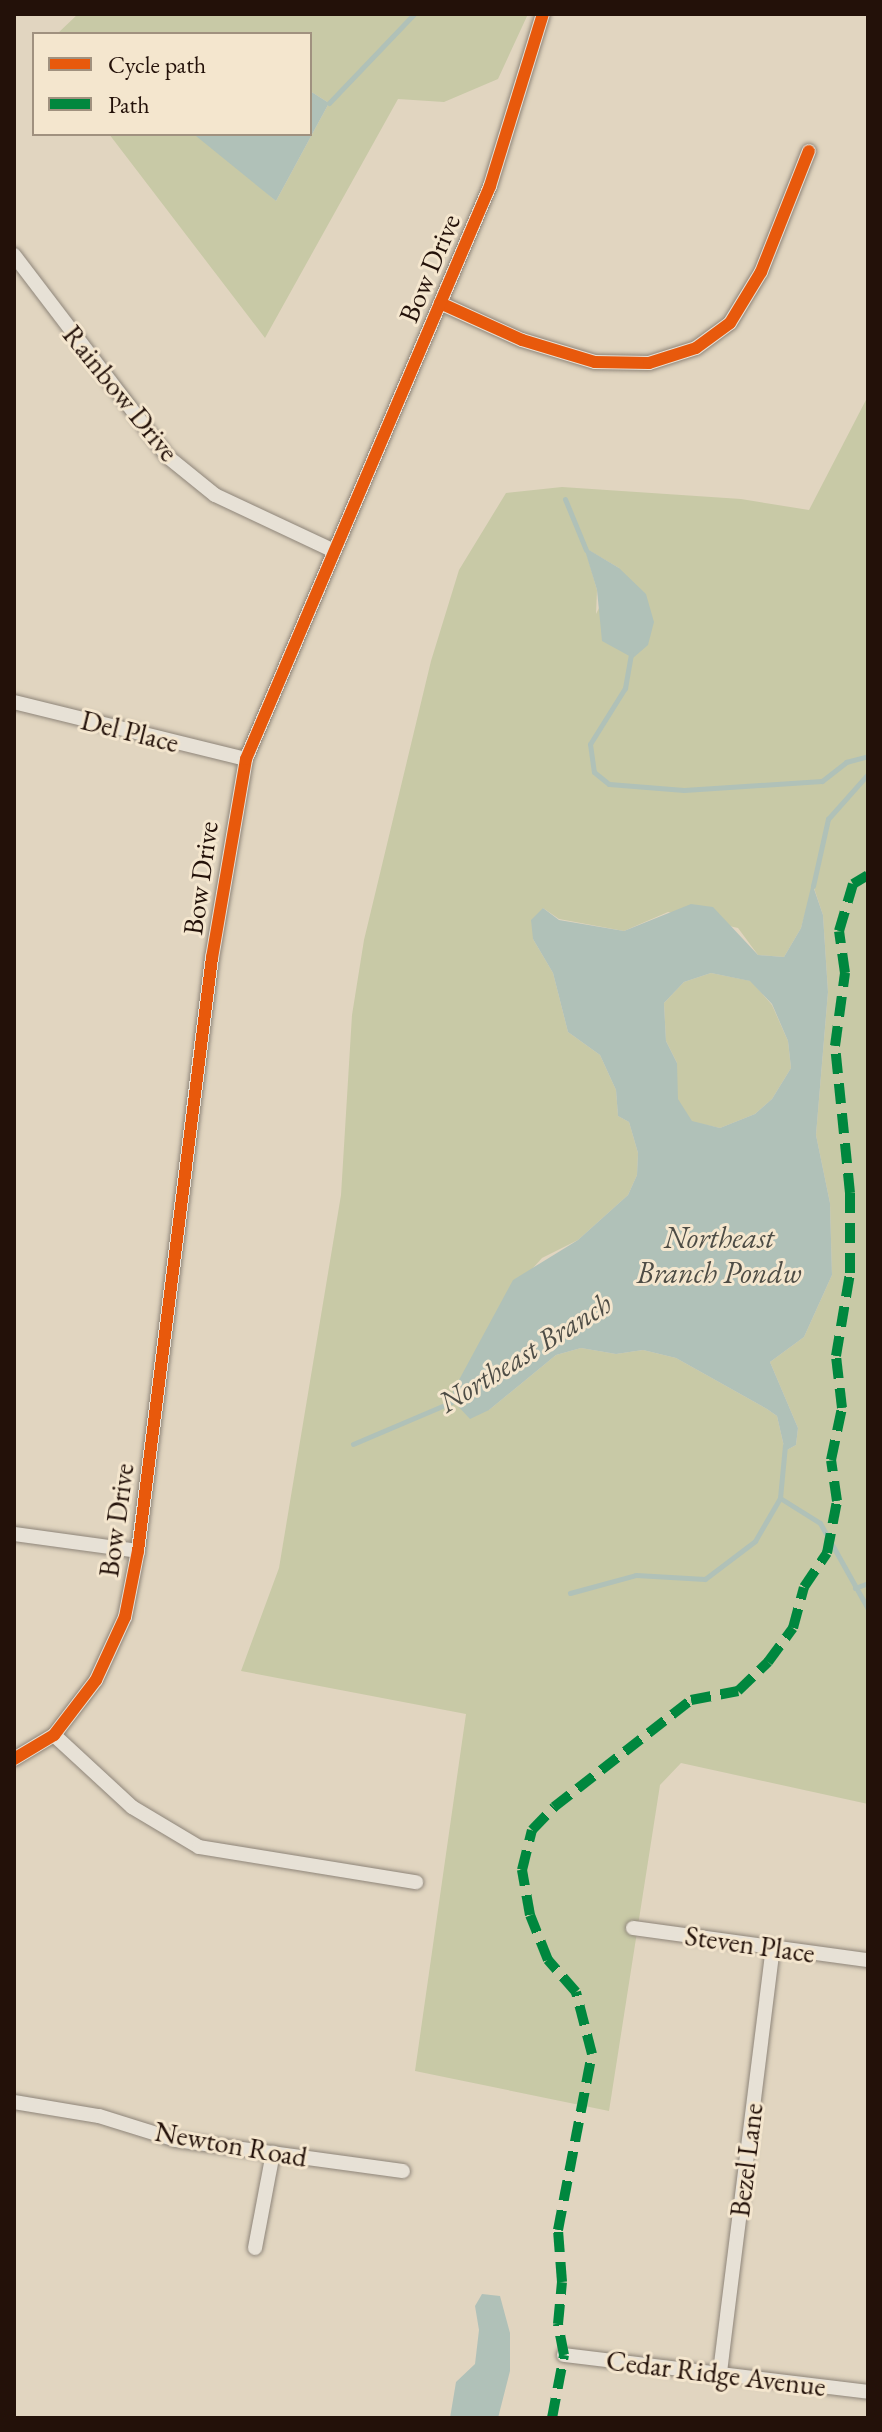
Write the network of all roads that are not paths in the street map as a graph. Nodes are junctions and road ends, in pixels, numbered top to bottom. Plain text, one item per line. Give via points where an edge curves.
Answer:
1 (543, 14) edge
2 (809, 151) dead end
3 (14, 255) edge
4 (440, 303) junction
5 (334, 551) junction
6 (14, 702) edge
7 (246, 759) junction
8 (14, 1534) edge
9 (138, 1551) junction
10 (54, 1735) junction
11 (14, 1759) edge
12 (416, 1882) dead end
13 (633, 1928) dead end
14 (773, 1948) junction
15 (868, 1960) edge
16 (14, 2102) edge
17 (273, 2153) junction
18 (403, 2171) dead end
19 (255, 2248) dead end
20 (564, 2355) dead end
21 (720, 2372) junction
22 (868, 2392) edge

1 - 4 street, Bow Drive via 490,186
2 - 4 street via 761,272 730,323 696,348 649,363 595,362 522,340
3 - 5 street, Rainbow Drive via 168,457 215,495
4 - 5 street, Bow Drive
5 - 7 street, Bow Drive
6 - 7 street, Del Place
7 - 9 street, Bow Drive via 212,958
8 - 9 street
9 - 10 street, Bow Drive via 125,1617 96,1680
10 - 11 street, Bow Drive
10 - 12 street via 132,1807 199,1847
13 - 14 street, Steven Place
14 - 15 street, Steven Place
14 - 21 street, Bezel Lane
16 - 17 street, Newton Road via 99,2116 176,2140
17 - 18 street, Newton Road
17 - 19 street
20 - 21 street, Cedar Ridge Avenue
21 - 22 street, Cedar Ridge Avenue

